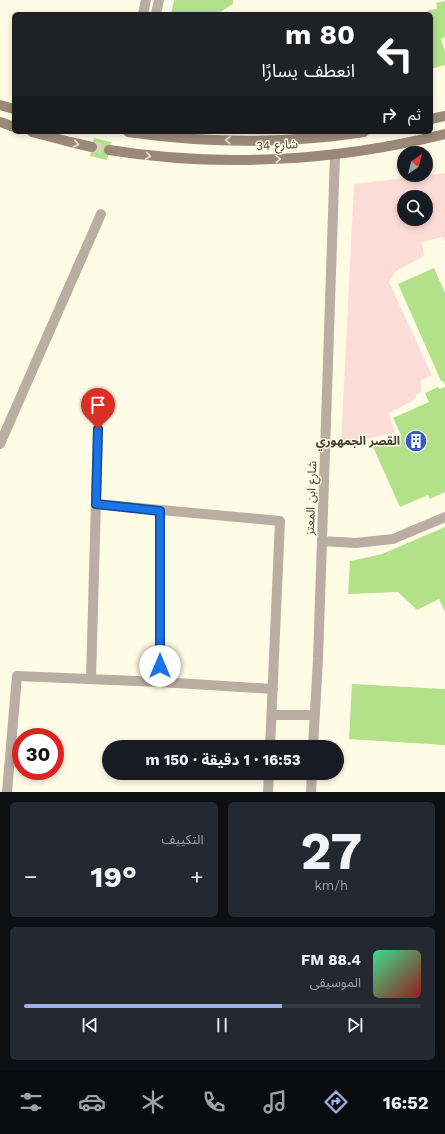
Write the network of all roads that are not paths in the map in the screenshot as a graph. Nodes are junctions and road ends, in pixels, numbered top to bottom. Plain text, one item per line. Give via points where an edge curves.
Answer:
1 (146, 0) edge
2 (159, 0) edge
3 (143, 12) edge
4 (156, 12) edge
5 (0, 105) edge
6 (12, 108) edge
7 (445, 116) edge
8 (433, 119) edge
9 (0, 122) edge
10 (12, 125) edge
11 (40, 134) edge
12 (150, 134) edge
13 (348, 134) edge
14 (445, 134) edge
15 (92, 147) tunnel mouth
16 (109, 150) tunnel mouth
17 (335, 154) junction
18 (101, 214) dead end
19 (98, 429) dead end
20 (0, 444) edge
21 (96, 504) junction
22 (160, 511) junction
23 (445, 517) edge
24 (322, 541) junction
25 (91, 678) junction
26 (160, 682) junction
27 (273, 689) junction
28 (272, 715) junction
29 (315, 715) junction
30 (270, 740) edge
31 (314, 740) edge
32 (269, 780) edge
33 (312, 780) edge
34 (7, 792) edge
35 (268, 792) edge
36 (311, 792) edge

1 - 3 street
2 - 4 street
5 - 6 main road
7 - 8 main road
9 - 10 main road
11 -> 15 main road
13 -> 12 main road, شارع 34 via 270,140 200,139
14 - 17 main road, شارع 34
16 -> 17 main road, شارع 34 via 155,157 212,160
17 - 24 street, شارع ابن المعتز
18 - 20 street
19 - 21 street
21 - 22 street
21 - 25 street
22 - 26 street
22 - 27 street via 280,521
23 - 24 street via 393,540 356,543
24 - 29 street, شارع ابن المعتز
25 - 26 street
25 - 34 street via 17,676
26 - 27 street
27 - 28 street
28 - 29 street
28 - 30 street
29 - 31 street, شارع ابن المعتز
32 - 35 street
33 - 36 street

